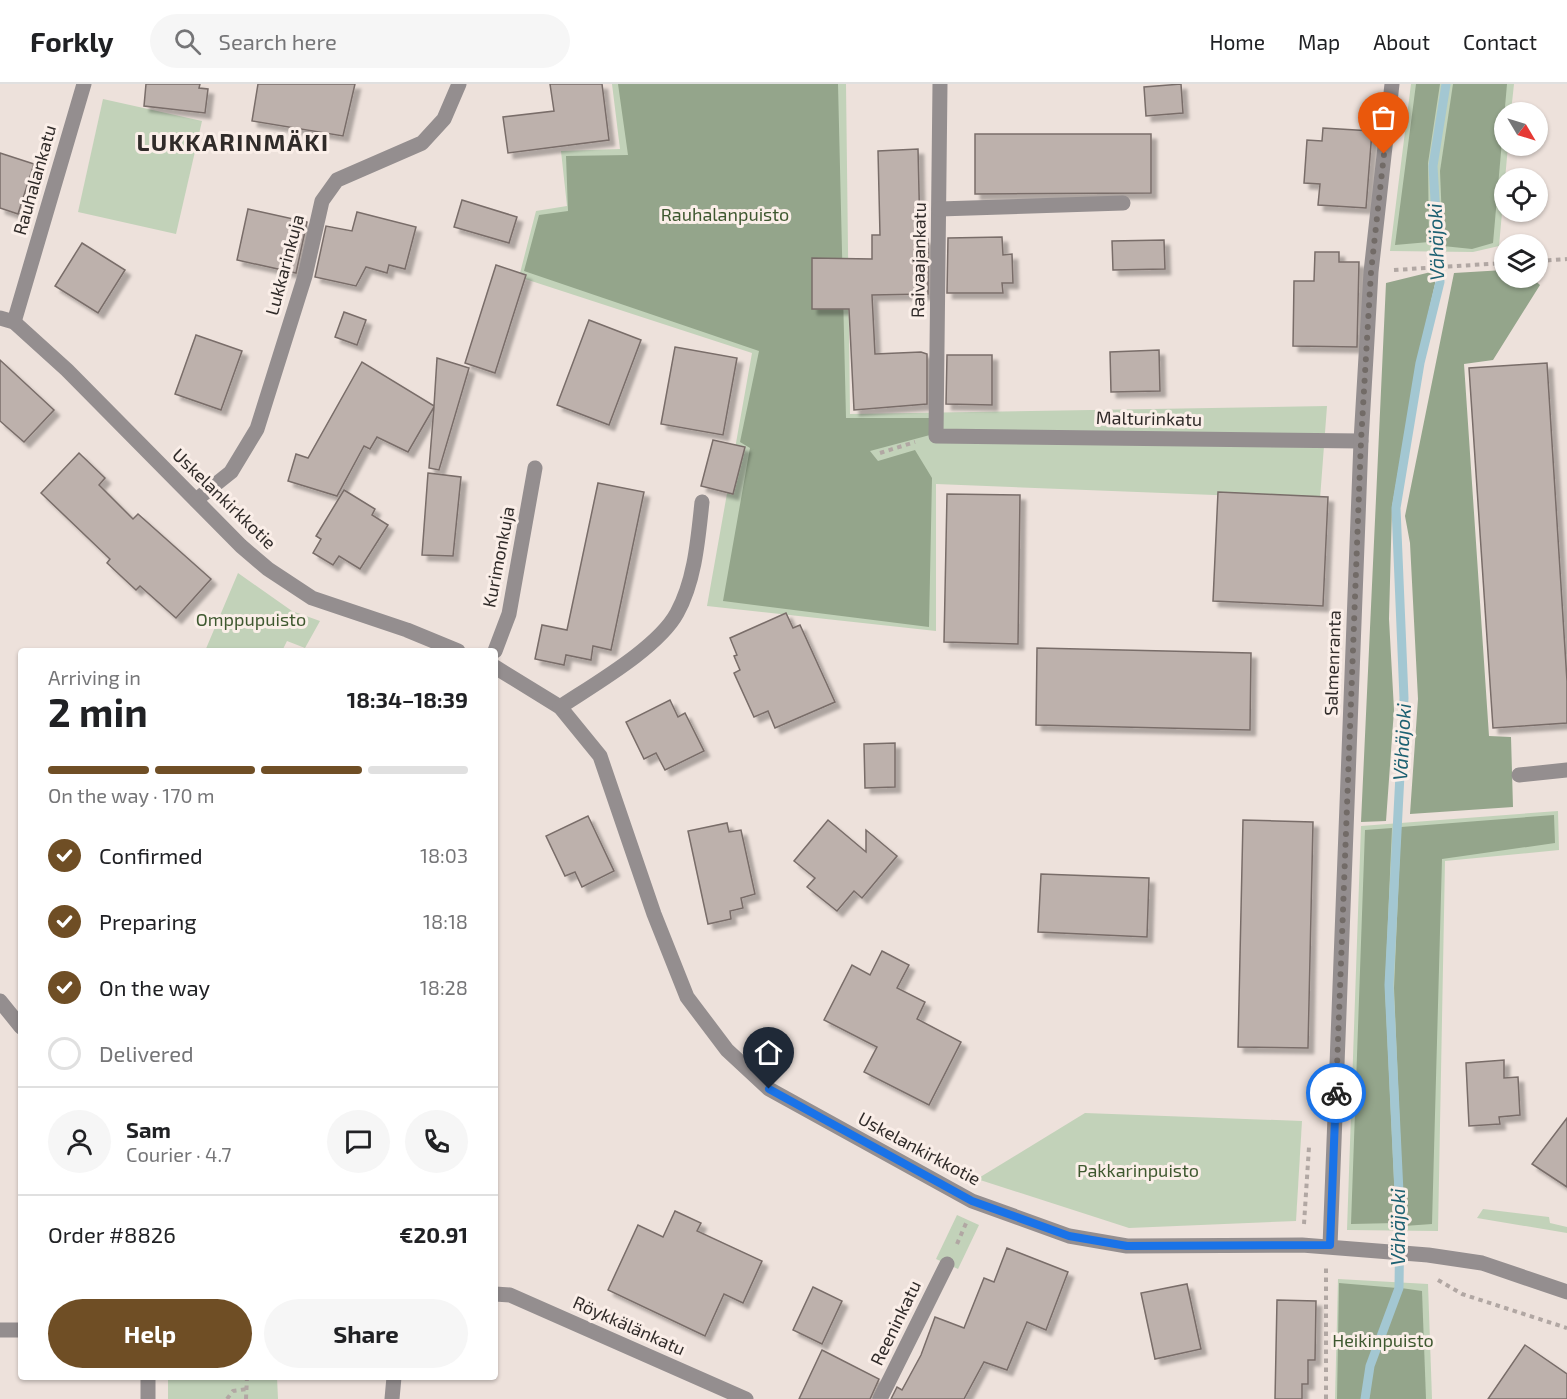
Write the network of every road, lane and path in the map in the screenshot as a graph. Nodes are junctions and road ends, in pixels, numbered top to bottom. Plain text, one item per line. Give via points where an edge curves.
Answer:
1 (84, 84) edge
2 (459, 84) edge
3 (940, 84) edge
4 (1392, 84) edge
5 (1123, 203) dead end
6 (939, 209) junction
7 (1567, 259) edge
8 (1548, 260) edge
9 (1494, 264) edge
10 (1421, 267) dead end
11 (7, 320) edge
12 (936, 436) junction
13 (1361, 441) junction
14 (880, 453) dead end
15 (535, 468) dead end
16 (196, 500) junction
17 (702, 502) dead end
18 (451, 648) edge
19 (496, 648) edge
20 (498, 669) edge
21 (560, 707) junction
22 (1567, 770) edge
23 (1519, 775) dead end
24 (0, 1001) edge
25 (18, 1023) edge
26 (965, 1215) dead end
27 (1330, 1245) junction
28 (1326, 1261) dead end
29 (947, 1264) joint
30 (1434, 1277) dead end
31 (1567, 1292) edge
32 (498, 1294) edge
33 (1567, 1328) edge
34 (0, 1330) edge
35 (18, 1330) edge
36 (148, 1380) edge
37 (247, 1380) edge
38 (394, 1380) edge
39 (247, 1389) junction
40 (148, 1399) edge
41 (227, 1399) edge
42 (246, 1399) edge
43 (392, 1399) edge
44 (746, 1399) edge
45 (880, 1399) edge
46 (1326, 1399) edge

1 - 11 street, Rauhalankatu
2 - 16 street, Lukkarinkuja via 444,119 422,143 337,180 322,201 305,276 257,429 231,472
3 - 6 street, Raivaajankatu
4 - 13 street, Salmenranta via 1371,272
5 - 6 street
6 - 12 street, Raivaajankatu
7 - 8 path
9 - 10 path
11 - 16 street, Uskelankirkkotie via 67,370
12 - 13 street, Malturinkatu
12 - 14 path
13 - 27 street, Salmenranta
15 - 19 street, Kurimonkuja via 509,614
16 - 18 street, Uskelankirkkotie via 241,546 312,598
17 - 21 street via 690,578 676,614 650,644
20 - 21 street, Uskelankirkkotie
21 - 27 street, Uskelankirkkotie via 600,756 687,997 727,1050 769,1089 972,1201 1069,1236 1127,1246
22 - 23 street
24 - 25 street
26 - 29 path via 969,1216
27 - 31 street, Uskelankirkkotie via 1482,1263
28 - 46 path
29 - 45 street, Reeninkatu
30 - 33 path via 1462,1294
32 - 44 street, Röykkälänkatu via 510,1295
34 - 35 street
36 - 40 street
37 - 39 path
38 - 43 street
39 - 41 path via 233,1391
39 - 42 path

